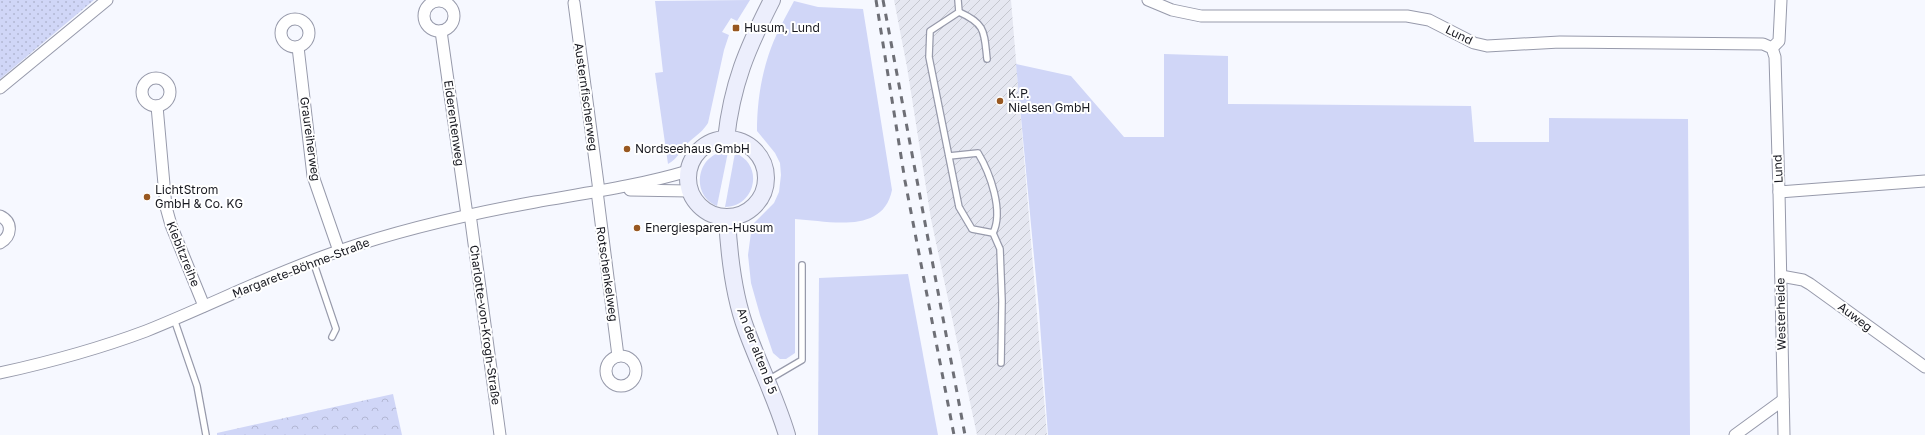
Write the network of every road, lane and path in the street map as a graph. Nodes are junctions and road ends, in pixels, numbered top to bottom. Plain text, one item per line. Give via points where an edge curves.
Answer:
1 (107, 0) edge
2 (772, 0) edge
3 (958, 0) edge
4 (1148, 0) edge
5 (1781, 0) edge
6 (573, 1) edge
7 (960, 12) junction
8 (441, 31) dead end
9 (298, 47) dead end
10 (1772, 48) junction
11 (987, 59) dead end
12 (0, 88) edge
13 (157, 106) dead end
14 (726, 139) junction
15 (949, 156) junction
16 (688, 172) junction
17 (1925, 181) edge
18 (602, 190) junction
19 (689, 191) junction
20 (1779, 192) junction
21 (468, 215) junction
22 (0, 216) edge
23 (727, 218) junction
24 (992, 233) junction
25 (0, 243) edge
26 (339, 251) junction
27 (313, 261) junction
28 (802, 265) dead end
29 (1781, 276) junction
30 (204, 306) junction
31 (174, 319) junction
32 (332, 337) dead end
33 (618, 356) dead end
34 (1000, 363) dead end
35 (1925, 368) edge
36 (0, 373) edge
37 (768, 380) junction
38 (1783, 400) junction
39 (206, 435) edge
40 (500, 435) edge
41 (787, 435) edge
42 (1735, 435) edge
43 (1784, 435) edge

1 - 12 street
2 - 14 main road via 747,52 738,78
3 - 7 lane
4 - 10 street, Lund via 1172,10 1201,16 1407,16 1429,20 1470,41 1487,46 1560,42 1635,42 1746,43 1763,44
5 - 10 street via 1779,41
6 - 18 street, Austernfischerweg
7 - 11 lane via 980,23 985,36
7 - 15 lane via 930,31 930,57
8 - 21 street, Eiderentenweg
9 - 26 street, Graureiherweg via 313,176
10 - 20 street, Lund via 1775,57
13 - 30 street, Kiebitzreihe via 166,207
14 - 16 main road via 713,141 701,148 692,159
14 - 23 main road via 739,141 751,148 760,158 765,171 761,197 753,208 741,215
15 - 24 lane via 959,207 972,229
15 - 24 lane via 978,153 984,163 997,215
16 - 18 street, Margarete-Böhme-Straße
16 - 19 main road
17 - 20 street, Lund
18 - 19 street, Margarete-Böhme-Straße
18 - 21 street, Margarete-Böhme-Straße
18 - 33 street, Rotschenkelweg
19 - 23 main road via 704,211
20 - 29 street, Westerheide
21 - 26 street, Margarete-Böhme-Straße
21 - 40 street, Charlotte-von-Krogh-Straße
22 - 25 street via 6,220 10,228 7,237
23 - 37 main road, An der alten B 5 via 730,259 738,305 745,328
24 - 34 lane via 1000,249
26 - 27 street, Margarete-Böhme-Straße
27 - 30 street, Margarete-Böhme-Straße
27 - 32 lane via 336,329
28 - 37 lane via 802,360
29 - 35 street, Auweg via 1810,284
29 - 38 street, Westerheide
30 - 31 street, Margarete-Böhme-Straße
31 - 36 street, Margarete-Böhme-Straße via 56,361
31 - 39 lane via 197,386
37 - 41 main road, An der alten B 5
38 - 42 street
38 - 43 street, Westerheide

